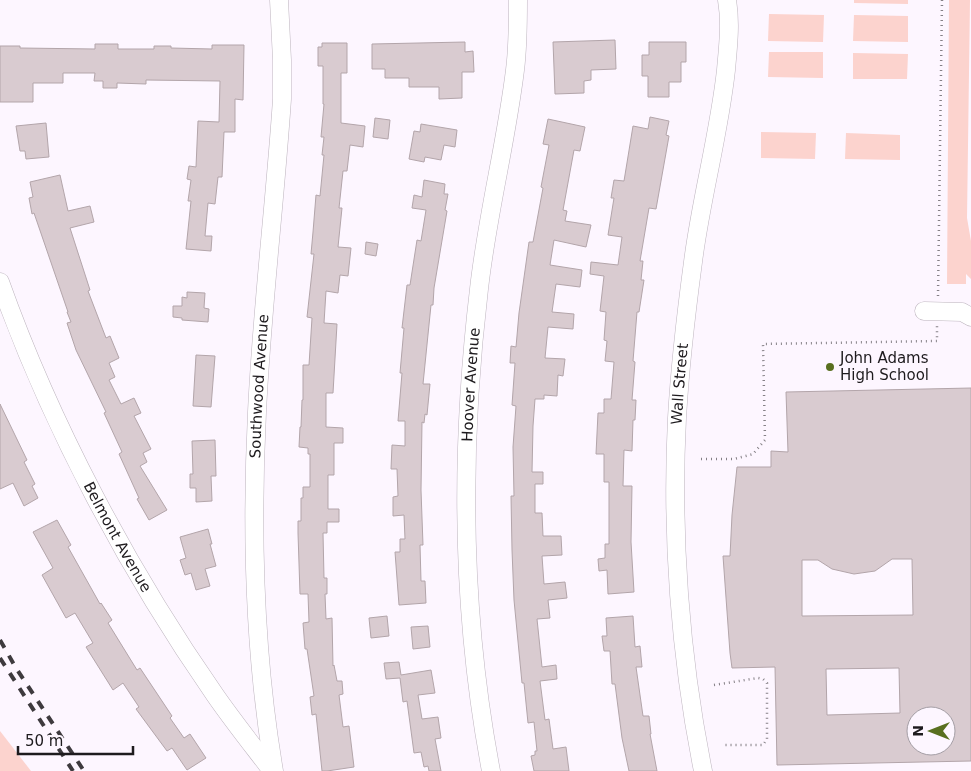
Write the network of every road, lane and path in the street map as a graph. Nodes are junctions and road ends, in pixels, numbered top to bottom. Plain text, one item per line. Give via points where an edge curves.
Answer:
1 (279, 0) edge
2 (518, 0) edge
3 (727, 0) edge
4 (942, 0) edge
5 (0, 282) edge
6 (931, 311) junction
7 (971, 316) edge
8 (701, 459) dead end
9 (714, 685) dead end
10 (722, 745) dead end
11 (273, 771) edge
12 (491, 771) edge
13 (703, 771) edge

1 - 11 street, Southwood Avenue via 282,99 257,410 255,499 259,649
2 - 12 street, Hoover Avenue via 516,68 479,288 468,425 470,596 480,703
3 - 13 street, Wall Street via 728,44 721,110 693,261 677,418 679,596 687,675
4 - 6 path
5 - 11 street, Belmont Avenue via 41,385 110,524 189,656
6 - 7 street via 962,312
6 - 8 path via 937,341 763,344 765,440 753,454
9 - 10 path via 758,678 763,678 767,684 768,734 763,745

